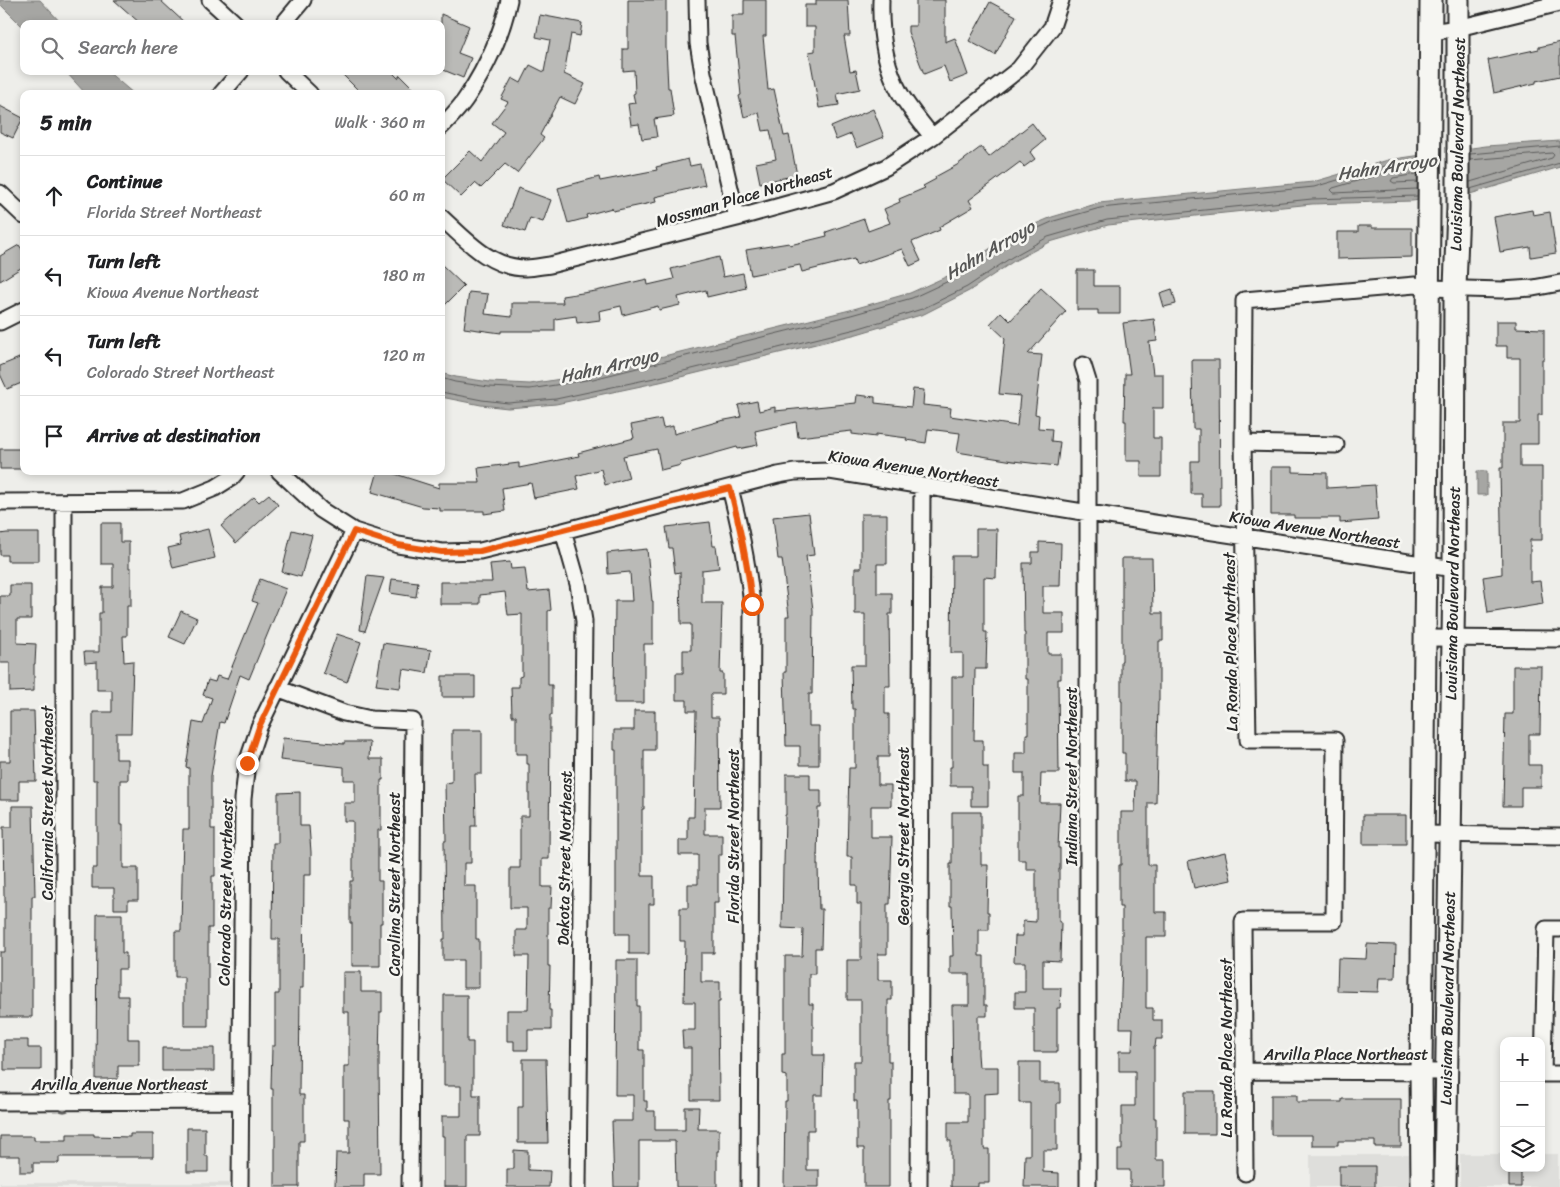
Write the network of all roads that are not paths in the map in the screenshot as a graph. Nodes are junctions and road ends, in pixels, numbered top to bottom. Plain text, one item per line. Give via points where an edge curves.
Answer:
1 (210, 0) edge
2 (303, 0) edge
3 (508, 0) edge
4 (697, 0) edge
5 (881, 0) edge
6 (1061, 0) edge
7 (1431, 0) edge
8 (1458, 0) edge
9 (1560, 3) edge
10 (232, 20) edge
11 (286, 20) edge
12 (1458, 28) junction
13 (1431, 32) junction
14 (237, 75) edge
15 (290, 75) edge
16 (224, 90) edge
17 (306, 90) edge
18 (445, 123) edge
19 (932, 137) junction
20 (0, 193) edge
21 (20, 212) edge
22 (738, 218) junction
23 (445, 221) edge
24 (1560, 283) edge
25 (1429, 288) junction
26 (1455, 288) junction
27 (20, 312) edge
28 (0, 322) edge
29 (1083, 365) dead end
30 (1243, 443) junction
31 (1336, 444) dead end
32 (234, 475) edge
33 (283, 475) edge
34 (922, 486) junction
35 (730, 488) junction
36 (0, 502) edge
37 (64, 503) junction
38 (1089, 513) junction
39 (354, 531) junction
40 (563, 531) junction
41 (1245, 536) junction
42 (1426, 564) junction
43 (1454, 569) junction
44 (1426, 638) junction
45 (1452, 638) junction
46 (1560, 639) edge
47 (277, 688) junction
48 (1424, 834) junction
49 (1449, 834) junction
50 (1560, 836) edge
51 (1553, 929) edge
52 (1245, 1071) junction
53 (1421, 1071) junction
54 (1446, 1072) junction
55 (1560, 1074) edge
56 (241, 1101) junction
57 (0, 1102) edge
58 (64, 1102) junction
59 (1244, 1173) dead end
60 (240, 1187) edge
61 (410, 1187) edge
62 (578, 1187) edge
63 (749, 1187) edge
64 (919, 1187) edge
65 (1088, 1187) edge
66 (1422, 1187) edge
67 (1445, 1187) edge

1 - 10 street
2 - 11 street
3 - 18 street via 488,62 466,99
4 - 22 street via 698,43 703,73
5 - 19 street via 882,44 890,70 900,94
6 - 19 street, Mossman Place Northeast via 1052,27 1019,69
7 - 13 main road, Louisiana Boulevard Northeast
8 - 12 main road, Louisiana Boulevard Northeast
9 - 12 street
12 - 13 street
12 - 26 main road, Louisiana Boulevard Northeast
13 - 25 main road, Louisiana Boulevard Northeast
14 - 16 street
15 - 17 street
19 - 22 street, Mossman Place Northeast via 886,167 834,191
20 - 21 street
22 - 23 street, Mossman Place Northeast via 550,266 525,268 497,262 475,249
24 - 26 street via 1502,290
25 - 26 street
25 - 30 street, La Ronda Place Northeast via 1415,285 1244,300
25 - 42 main road, Louisiana Boulevard Northeast
26 - 43 main road, Louisiana Boulevard Northeast
27 - 28 street
29 - 38 street, Indiana Street Northeast via 1088,381
30 - 31 street
30 - 41 street, La Ronda Place Northeast
32 - 37 street via 215,488 183,500
33 - 39 street, Kiowa Avenue Northeast via 321,510
34 - 35 street, Kiowa Avenue Northeast via 830,471 795,472
34 - 38 street, Kiowa Avenue Northeast
34 - 64 street, Georgia Street Northeast
35 - 40 street, Kiowa Avenue Northeast
35 - 63 street, Florida Street Northeast via 743,540 752,604
36 - 37 street
37 - 58 street, California Street Northeast
38 - 41 street, Kiowa Avenue Northeast
38 - 65 street, Indiana Street Northeast
39 - 40 street, Kiowa Avenue Northeast via 398,545 442,552 480,551
39 - 47 street, Colorado Street Northeast
40 - 62 street, Dakota Street Northeast via 578,584 584,621
41 - 42 street, Kiowa Avenue Northeast
41 - 52 street, La Ronda Place Northeast via 1248,740 1336,740 1334,921 1243,921
42 - 43 street, Kiowa Avenue Northeast
42 - 44 main road, Louisiana Boulevard Northeast
43 - 45 main road, Louisiana Boulevard Northeast
44 - 45 street
44 - 48 main road, Louisiana Boulevard Northeast
45 - 46 street
45 - 49 main road, Louisiana Boulevard Northeast
47 - 56 street, Colorado Street Northeast via 247,763 243,799
47 - 61 street, Carolina Street Northeast via 344,713 371,719 413,721
48 - 49 street
48 - 53 main road, Louisiana Boulevard Northeast
49 - 50 street
49 - 54 main road, Louisiana Boulevard Northeast
51 - 55 street via 1543,1074
52 - 53 street, Arvilla Place Northeast
52 - 59 street, La Ronda Place Northeast
53 - 54 street, Arvilla Place Northeast
53 - 66 main road, Louisiana Boulevard Northeast
54 - 67 main road, Louisiana Boulevard Northeast
56 - 58 street, Arvilla Avenue Northeast
56 - 60 street, Colorado Street Northeast
57 - 58 street, Arvilla Avenue Northeast

